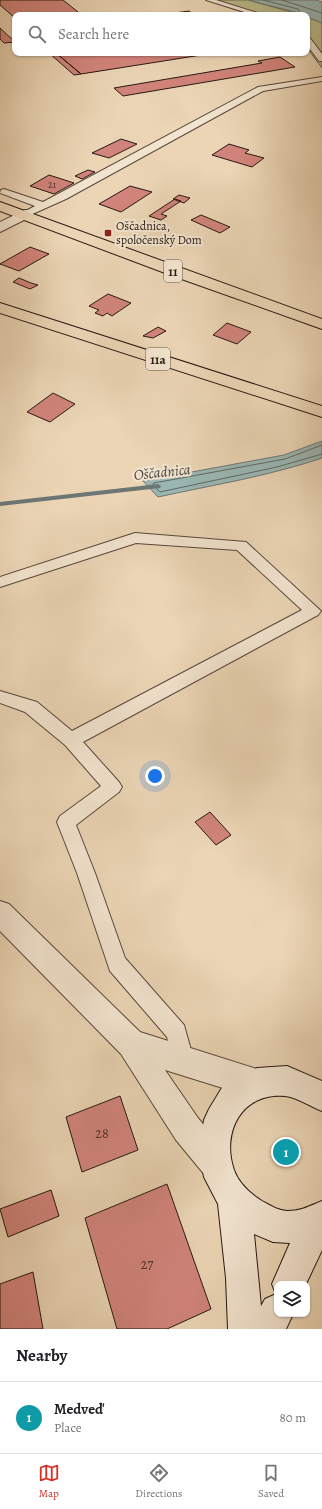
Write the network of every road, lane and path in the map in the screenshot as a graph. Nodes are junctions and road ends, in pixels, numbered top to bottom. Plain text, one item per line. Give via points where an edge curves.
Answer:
1 (209, 0) edge
2 (251, 12) edge
3 (310, 44) edge
4 (322, 59) edge
5 (322, 79) edge
6 (1, 190) edge
7 (0, 206) edge
8 (44, 206) junction
9 (25, 214) junction
10 (0, 228) edge
11 (0, 308) edge
12 (322, 324) edge
13 (319, 411) edge
14 (0, 582) edge
15 (0, 697) edge
16 (71, 740) junction
17 (0, 913) edge
18 (131, 1044) junction
19 (183, 1061) junction
20 (255, 1083) junction
21 (317, 1087) edge
22 (215, 1163) junction
23 (234, 1201) junction
24 (321, 1218) edge
25 (291, 1281) edge
26 (274, 1317) edge
27 (245, 1329) edge
28 (268, 1329) edge

1 - 2 lane
3 - 4 lane
5 - 8 lane via 261,89
6 - 8 lane
7 - 9 main road, 11
8 - 9 lane
9 - 10 street
9 - 12 main road, 11 via 178,273
11 - 13 main road, 11a
14 - 16 lane via 135,538 241,545 313,611
15 - 16 lane via 31,707
16 - 19 lane via 113,787 66,822 117,964 177,1032
17 - 18 street
18 - 19 street
18 - 22 street via 187,1129
19 - 20 street
20 - 21 street via 272,1079 289,1080
20 - 22 street via 239,1092 226,1106 218,1123 214,1142
22 - 23 street via 222,1183
23 - 24 street via 253,1217 274,1226 298,1227
23 - 27 street via 243,1278
24 - 25 street
26 - 28 street

